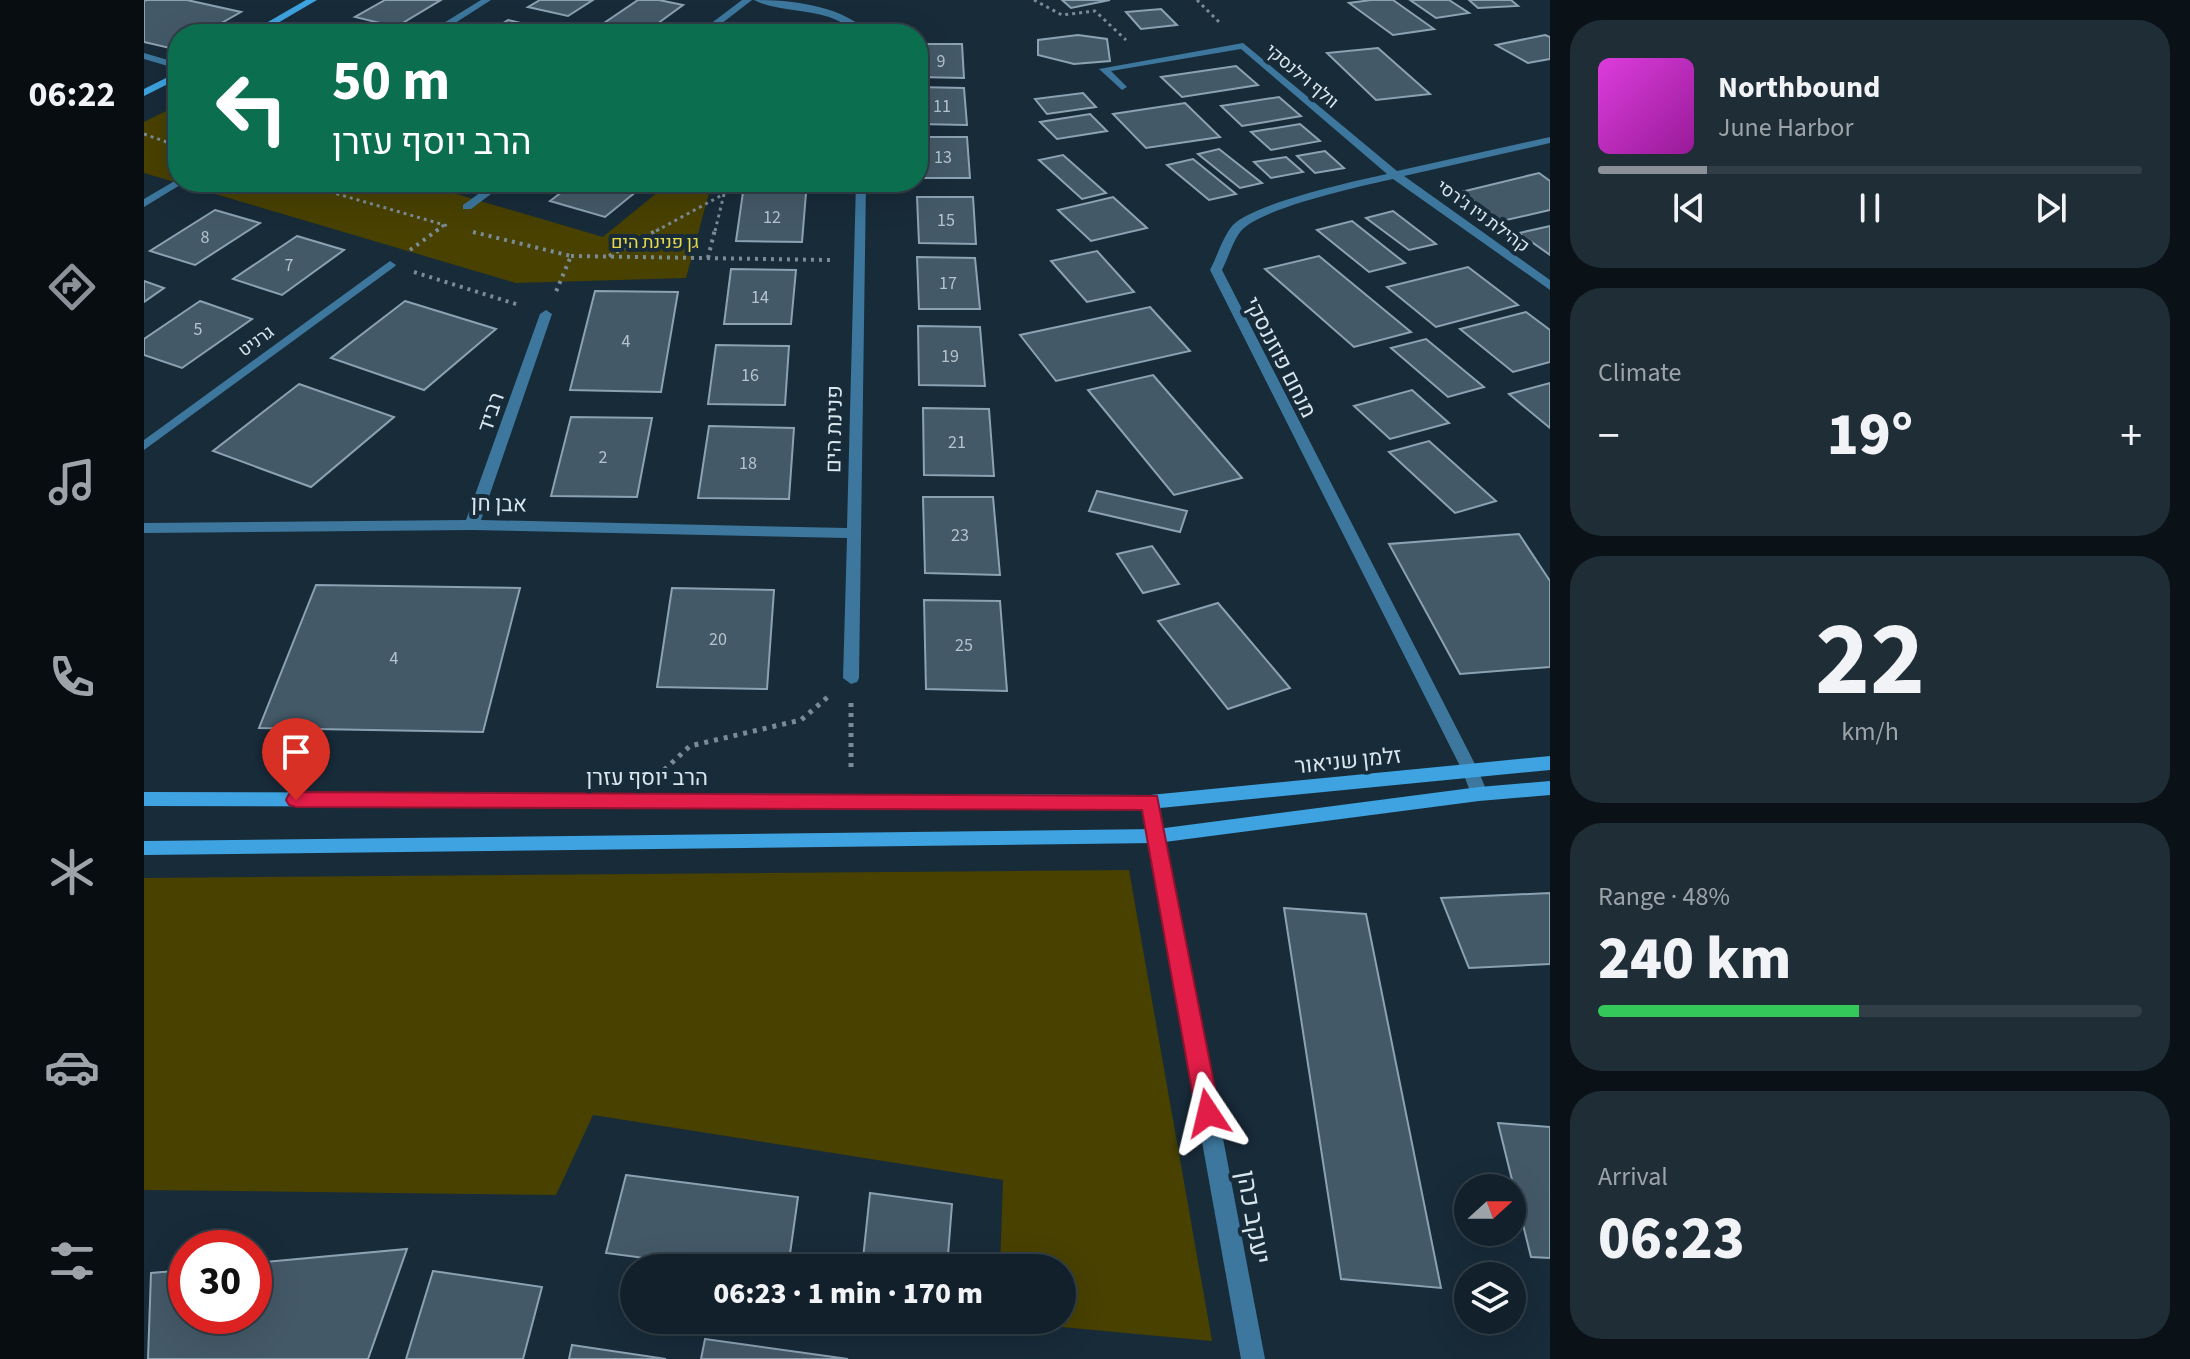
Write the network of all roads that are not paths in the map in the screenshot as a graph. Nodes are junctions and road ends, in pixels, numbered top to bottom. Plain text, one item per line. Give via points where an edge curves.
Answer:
1 (313, 0) edge
2 (487, 0) edge
3 (748, 0) edge
4 (758, 0) edge
5 (270, 24) edge
6 (447, 24) edge
7 (716, 24) edge
8 (855, 24) edge
9 (144, 56) edge
10 (168, 63) edge
11 (168, 80) edge
12 (1122, 87) dead end
13 (144, 93) edge
14 (1550, 140) edge
15 (1395, 175) junction
16 (168, 189) edge
17 (488, 192) edge
18 (861, 192) edge
19 (144, 204) edge
20 (467, 207) road end
21 (390, 265) road end
22 (1550, 286) edge
23 (546, 314) road end
24 (144, 446) edge
25 (472, 525) junction
26 (144, 528) edge
27 (852, 533) junction
28 (851, 678) road end
29 (1550, 763) edge
30 (1470, 770) junction
31 (1550, 788) edge
32 (1479, 794) junction
33 (144, 799) edge
34 (1150, 802) junction
35 (1157, 836) junction
36 (144, 848) edge
37 (1253, 1359) edge

1 - 5 street
2 - 6 street
3 - 7 street
4 - 8 street
9 - 10 street
11 - 13 street
12 - 15 street, וולף וילנסקי via 1104,69 1243,46
14 - 15 street, מנחם פוזננסקי
15 - 22 street, קהילת ניו ג'רסי
15 - 30 street, מנחם פוזננסקי via 1261,213 1237,228 1216,270
16 - 19 street
17 - 20 street
18 - 27 street, פנינת הים
21 - 24 street, גרניט
23 - 25 street, רביד
25 - 26 street, אבן חן
25 - 27 street, אבן חן
27 - 28 street, פנינת הים
29 - 30 street, זלמן שניאור
30 - 32 street, מנחם פוזננסקי
30 - 34 street, זלמן שניאור
31 - 32 street
32 - 35 street
33 - 34 street, הרב יוסף עזרן
34 - 35 street, יעקב כהן
35 - 36 street
35 - 37 street, יעקב כהן

